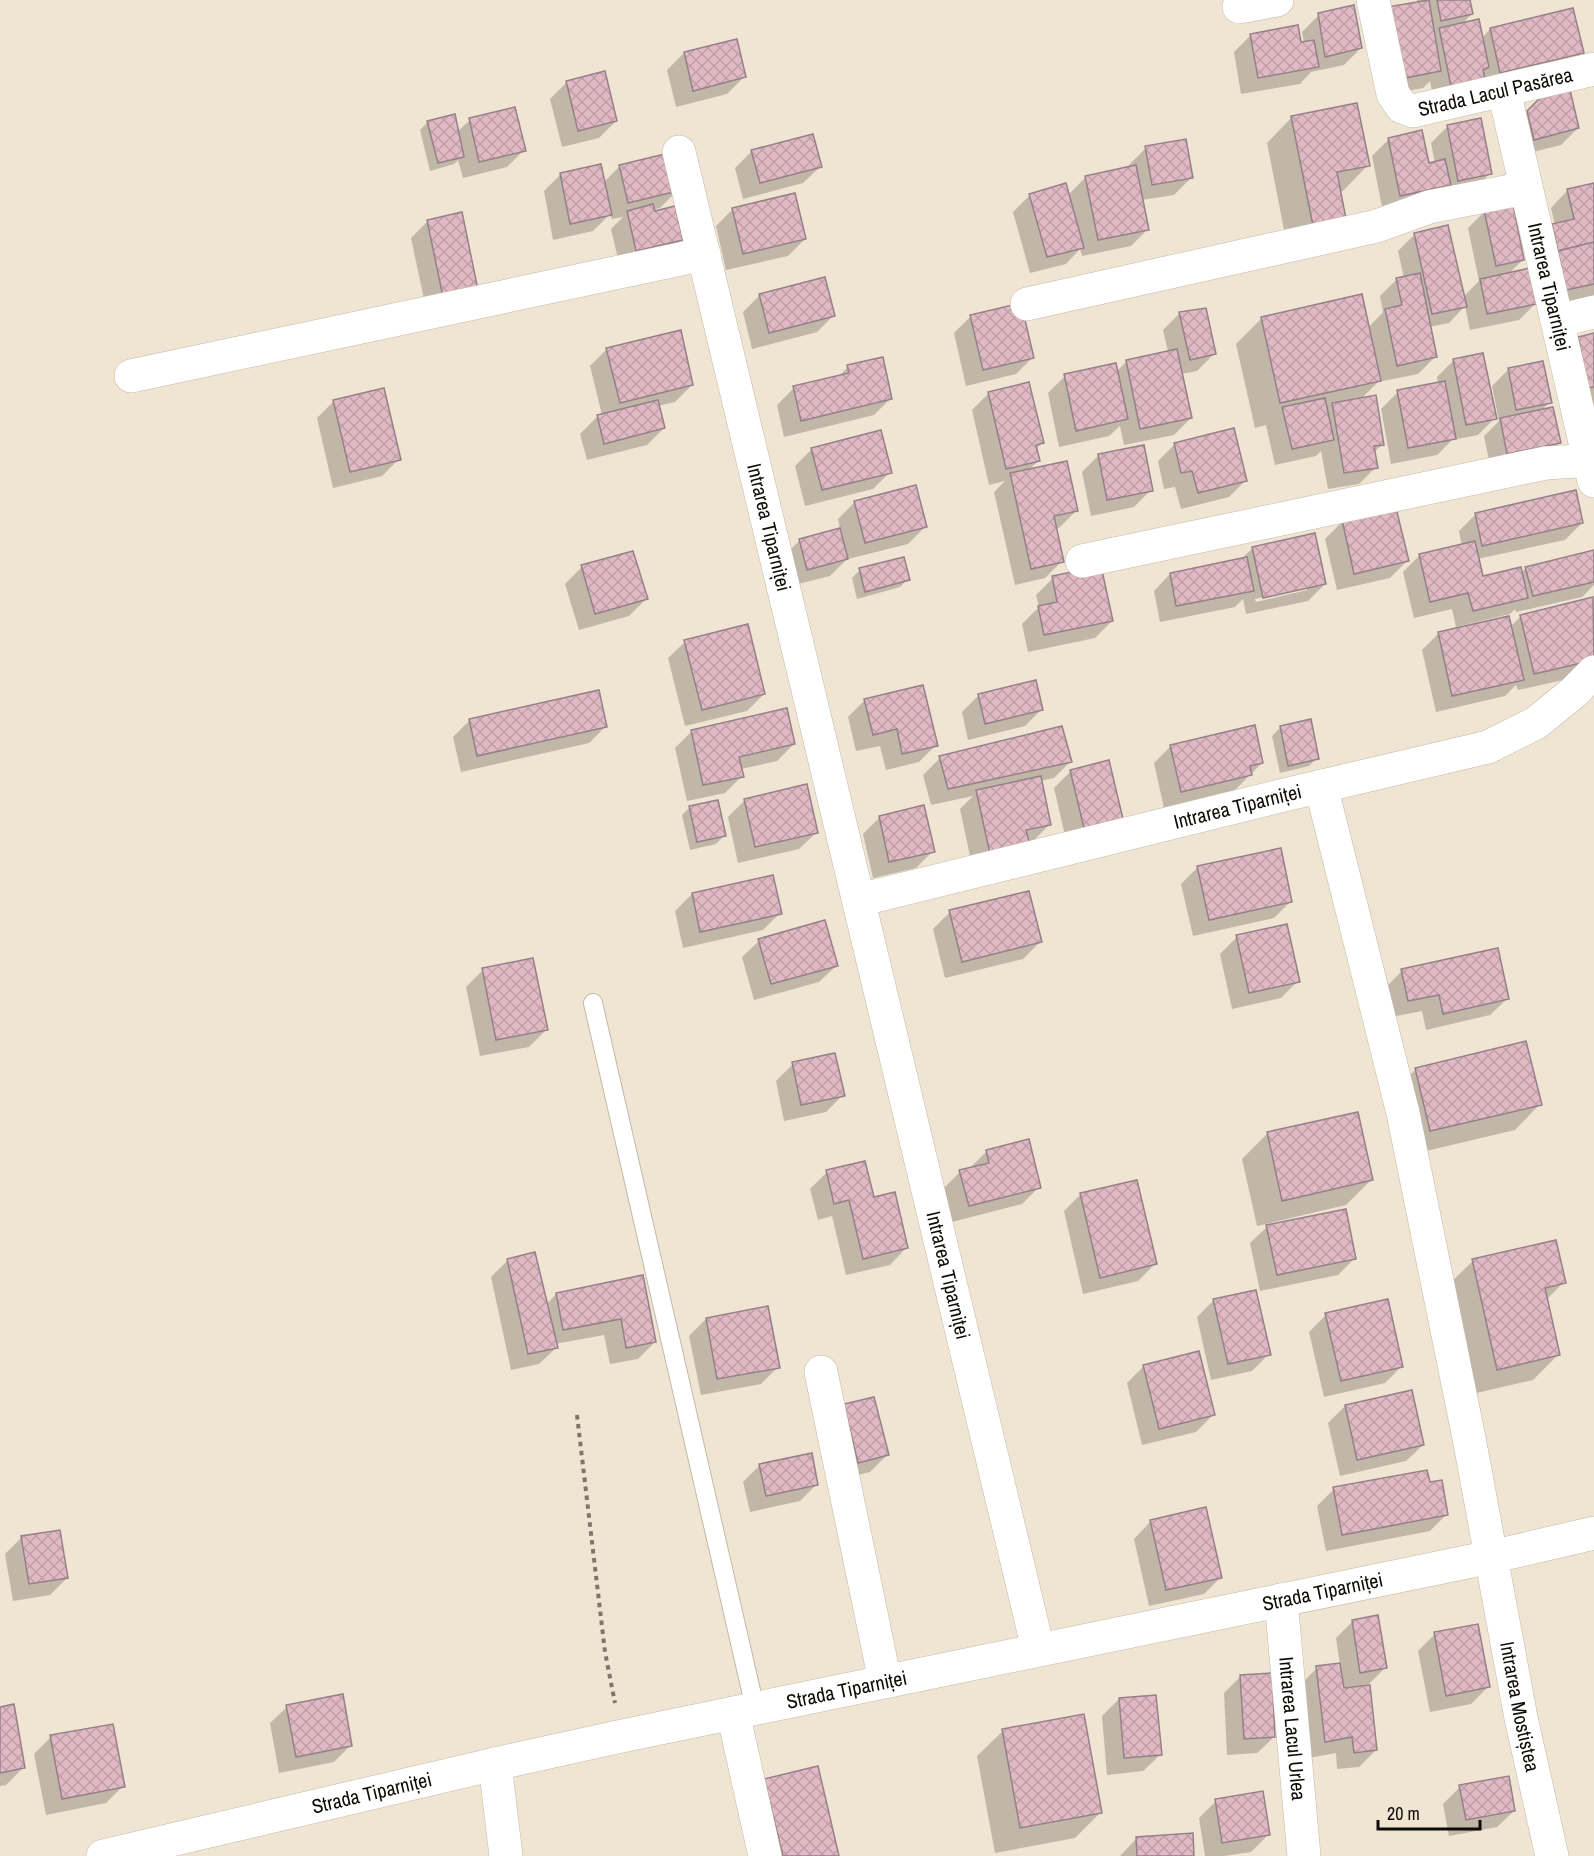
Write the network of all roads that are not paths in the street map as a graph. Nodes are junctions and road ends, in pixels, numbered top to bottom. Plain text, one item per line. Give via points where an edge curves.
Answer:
1 (1277, 0) edge
2 (1373, 0) edge
3 (1239, 7) dead end
4 (1594, 69) edge
5 (1504, 92) junction
6 (679, 152) dead end
7 (1526, 188) junction
8 (704, 254) junction
9 (1027, 304) dead end
10 (1594, 312) edge
11 (1557, 321) junction
12 (131, 376) dead end
13 (1592, 467) edge
14 (1082, 561) dead end
15 (1594, 672) edge
16 (1321, 786) junction
17 (860, 900) junction
18 (593, 1004) dead end
19 (821, 1372) dead end
20 (1594, 1533) edge
21 (1491, 1557) junction
22 (1281, 1600) junction
23 (1038, 1649) junction
24 (885, 1681) junction
25 (744, 1710) junction
26 (495, 1764) junction
27 (103, 1856) edge
28 (506, 1856) edge
29 (765, 1856) edge
30 (1304, 1856) edge
31 (1552, 1856) edge

1 - 3 street
2 - 5 street, Strada Lacul Pasărea via 1393,94 1402,107 1413,111
4 - 5 street, Strada Lacul Pasărea
5 - 7 street, Intrarea Tiparniței
6 - 8 street, Intrarea Tiparniței
7 - 9 street via 1429,207 1377,225
7 - 11 street, Intrarea Tiparniței
8 - 12 street
8 - 17 street, Intrarea Tiparniței
10 - 11 street
11 - 13 street, Intrarea Tiparniței
13 - 14 street via 1545,463
15 - 16 street, Intrarea Tiparniței via 1536,723 1488,747
16 - 17 street, Intrarea Tiparniței
16 - 21 street, Intrarea Mostiștea via 1403,1113
17 - 23 street, Intrarea Tiparniței
18 - 25 lane
19 - 24 street
20 - 21 street, Strada Tiparniței
21 - 22 street, Strada Tiparniței
21 - 31 street, Intrarea Mostiștea
22 - 23 street, Strada Tiparniței
22 - 30 street, Intrarea Lacul Urlea
23 - 24 street, Strada Tiparniței
24 - 25 street, Strada Tiparniței
25 - 26 street, Strada Tiparniței
25 - 29 street
26 - 27 street, Strada Tiparniței
26 - 28 street

